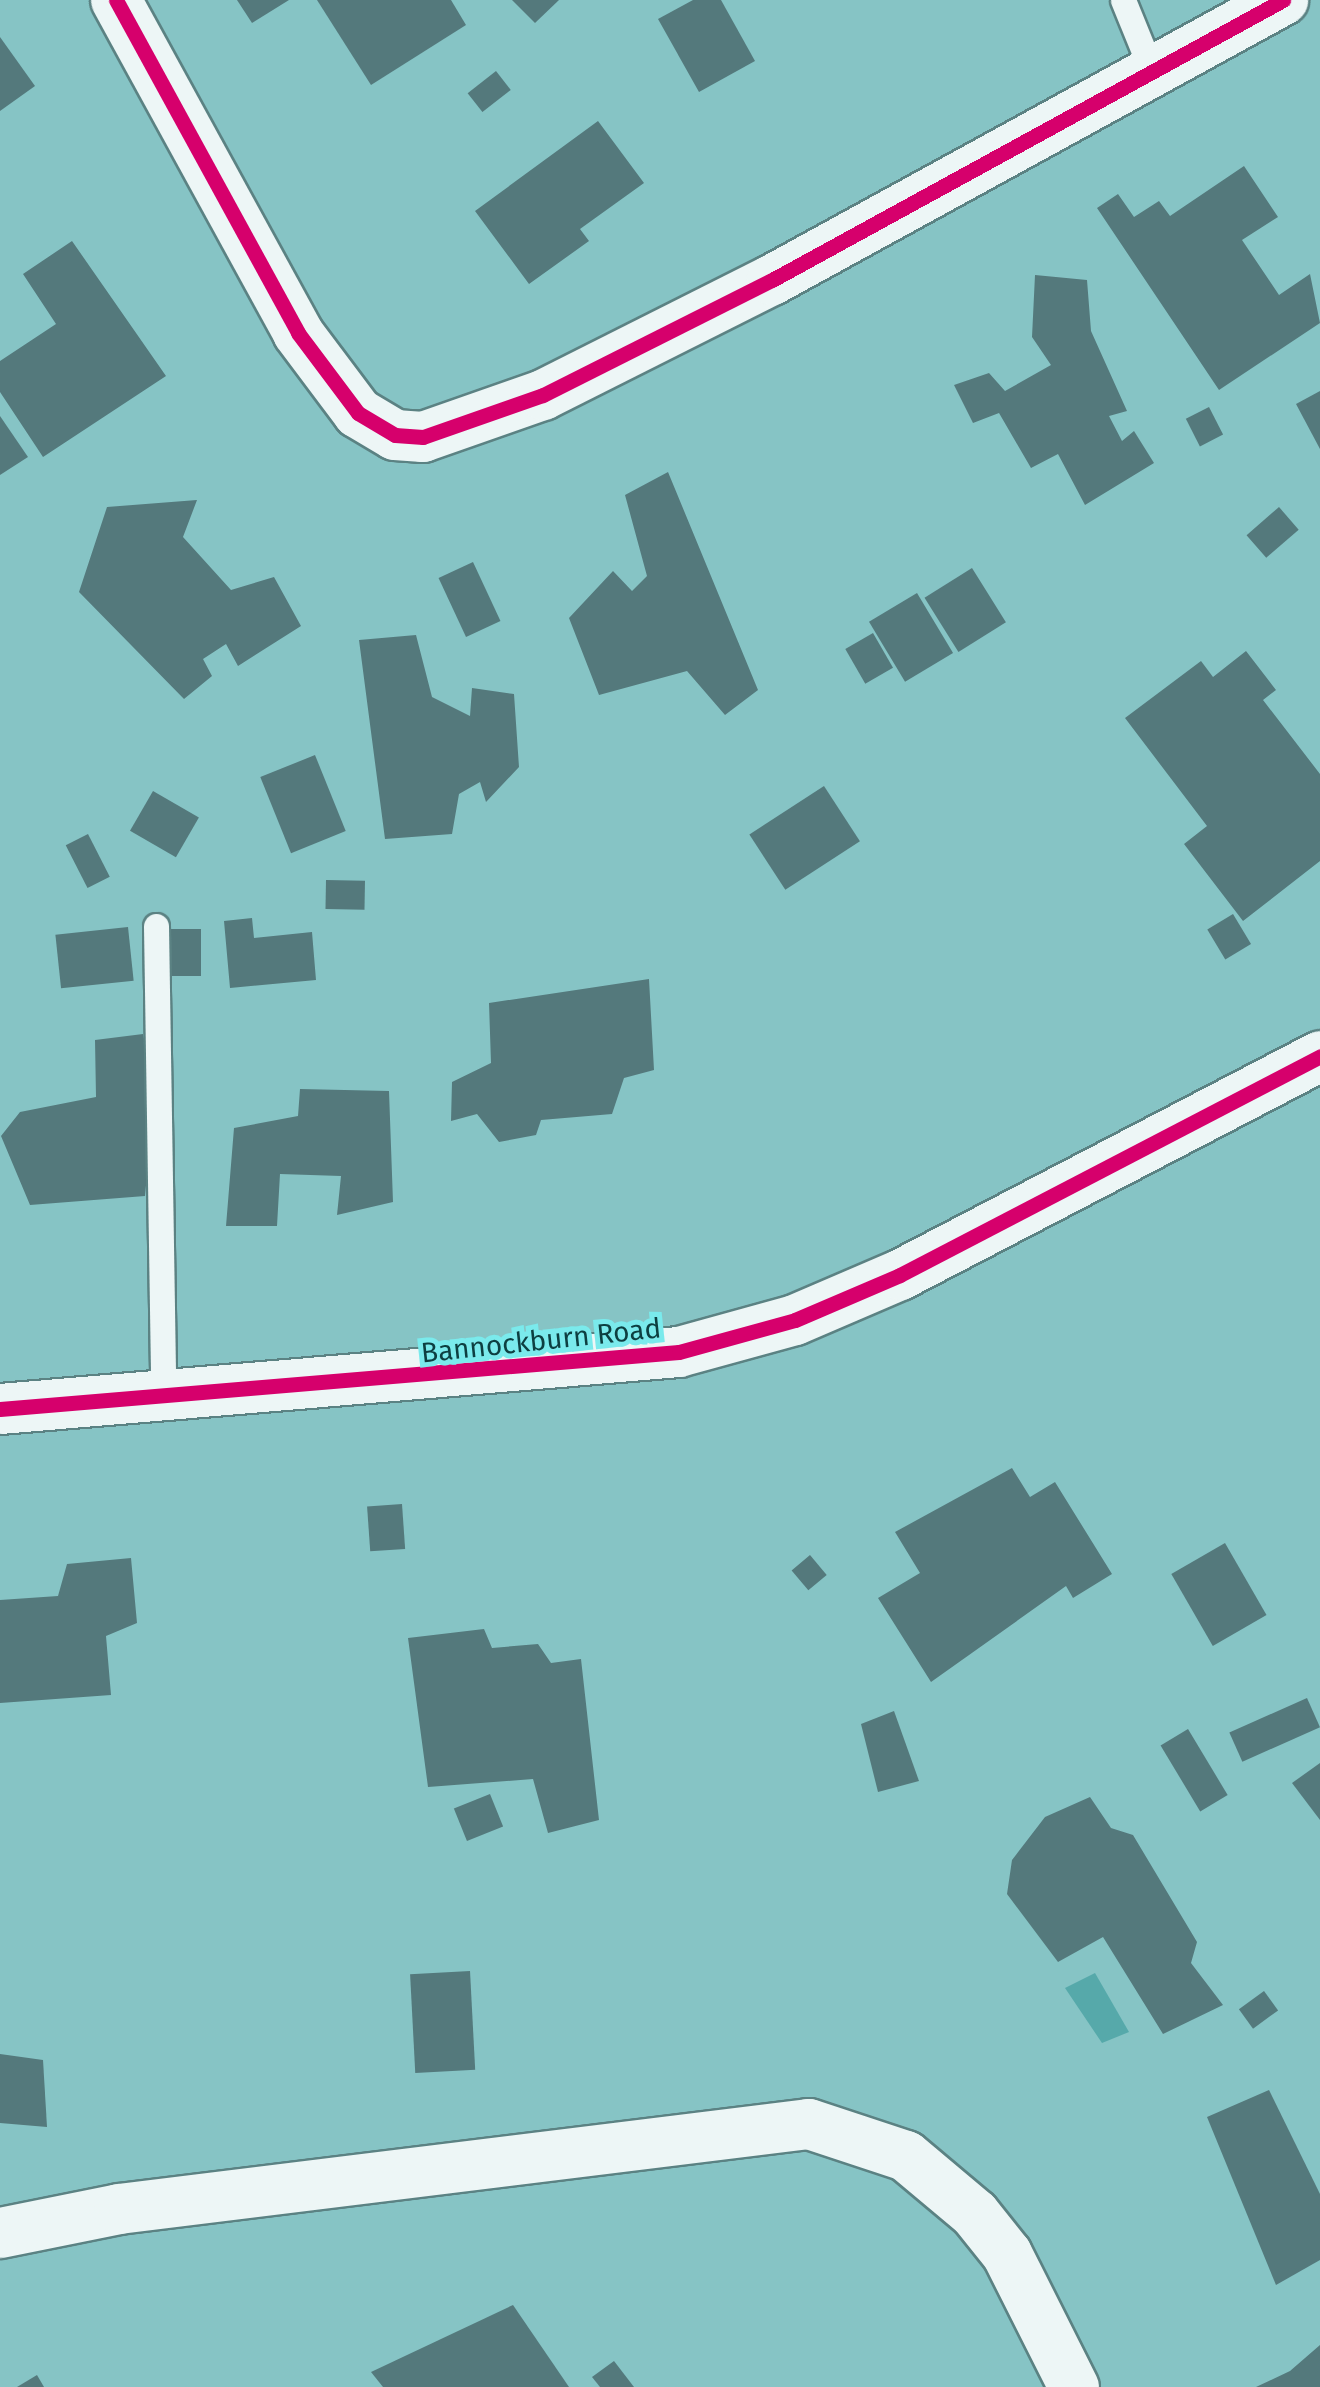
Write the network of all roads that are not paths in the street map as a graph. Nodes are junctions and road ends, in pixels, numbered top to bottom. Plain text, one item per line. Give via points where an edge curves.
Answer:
1 (116, 0) edge
2 (1123, 0) edge
3 (1282, 0) edge
4 (1151, 69) junction
5 (156, 926) dead end
6 (1320, 1056) edge
7 (162, 1396) junction
8 (0, 1408) edge
9 (0, 2233) edge
10 (1074, 2387) edge

1 - 4 street via 298,333 358,413 396,436 422,438 542,395 754,289
2 - 4 lane
3 - 4 street
5 - 7 lane
6 - 7 street, Bannockburn Road via 900,1275 795,1320 626,1362
7 - 8 street, Bannockburn Road
9 - 10 street via 119,2208 809,2124 906,2156 976,2214 1007,2254

